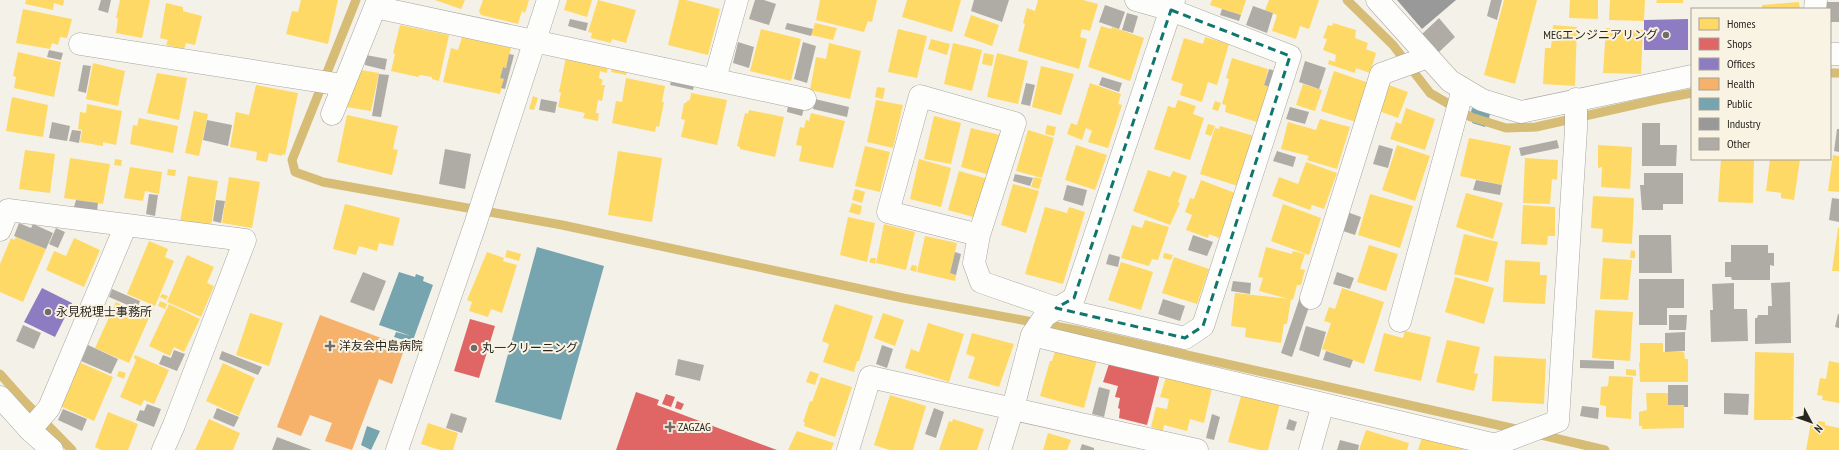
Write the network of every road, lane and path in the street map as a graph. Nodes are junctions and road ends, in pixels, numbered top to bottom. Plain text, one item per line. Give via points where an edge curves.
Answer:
1 (548, 0) edge
2 (737, 0) edge
3 (1136, 0) edge
4 (1377, 0) edge
5 (377, 3) edge
6 (1173, 5) edge
7 (534, 41) junction
8 (80, 44) dead end
9 (1424, 58) junction
10 (1691, 76) edge
11 (715, 79) junction
12 (340, 85) junction
13 (1461, 93) junction
14 (805, 99) dead end
15 (1577, 112) junction
16 (332, 114) dead end
17 (126, 225) junction
18 (0, 230) edge
19 (979, 235) junction
20 (1311, 298) dead end
21 (1400, 321) dead end
22 (1042, 323) junction
23 (0, 397) edge
24 (1323, 404) junction
25 (1013, 408) junction
26 (39, 421) junction
27 (1151, 445) edge
28 (1494, 445) edge
29 (52, 450) edge
30 (163, 450) edge
31 (398, 450) edge
32 (848, 450) edge
33 (1000, 450) edge
34 (1197, 450) edge
35 (1310, 450) edge

1 - 7 street
2 - 11 street
3 - 6 street
4 - 9 street
5 - 7 street
5 - 12 street
6 - 22 street via 1074,298
6 - 22 street via 1290,56 1203,326 1185,338
7 - 11 street
7 - 31 street via 484,198
8 - 12 street
9 - 13 street
9 - 20 street via 1381,74
10 - 15 street
11 - 14 street
12 - 16 street
13 - 15 street via 1521,112
13 - 21 street
15 - 28 street via 1558,421
17 - 18 street via 8,210
17 - 26 street
17 - 30 street via 245,240
19 - 19 street via 1015,123 920,96 888,212
19 - 22 street via 974,263 981,282
22 - 24 street
22 - 25 street
23 - 26 street
24 - 28 street
24 - 35 street
25 - 27 street
25 - 32 street via 870,377
25 - 33 street
26 - 29 street
27 - 34 street

